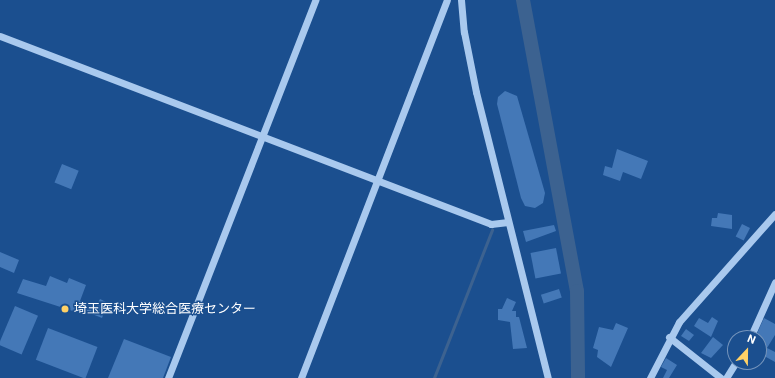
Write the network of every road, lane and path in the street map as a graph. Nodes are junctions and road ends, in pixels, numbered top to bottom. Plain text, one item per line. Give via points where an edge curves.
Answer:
1 (315, 0) edge
2 (447, 0) edge
3 (461, 0) edge
4 (0, 36) edge
5 (263, 137) junction
6 (377, 181) junction
7 (775, 214) edge
8 (508, 222) junction
9 (775, 282) edge
10 (754, 330) edge
11 (669, 337) junction
12 (168, 378) edge
13 (301, 378) edge
14 (548, 378) edge
15 (650, 378) edge
16 (721, 378) edge

1 - 5 street
2 - 6 street
3 - 8 street via 464,32 476,92
4 - 5 street
5 - 6 street
5 - 12 street
6 - 8 street via 491,224
6 - 13 street
7 - 11 street via 690,308
8 - 14 street
9 - 10 street
11 - 15 street
11 - 16 street

